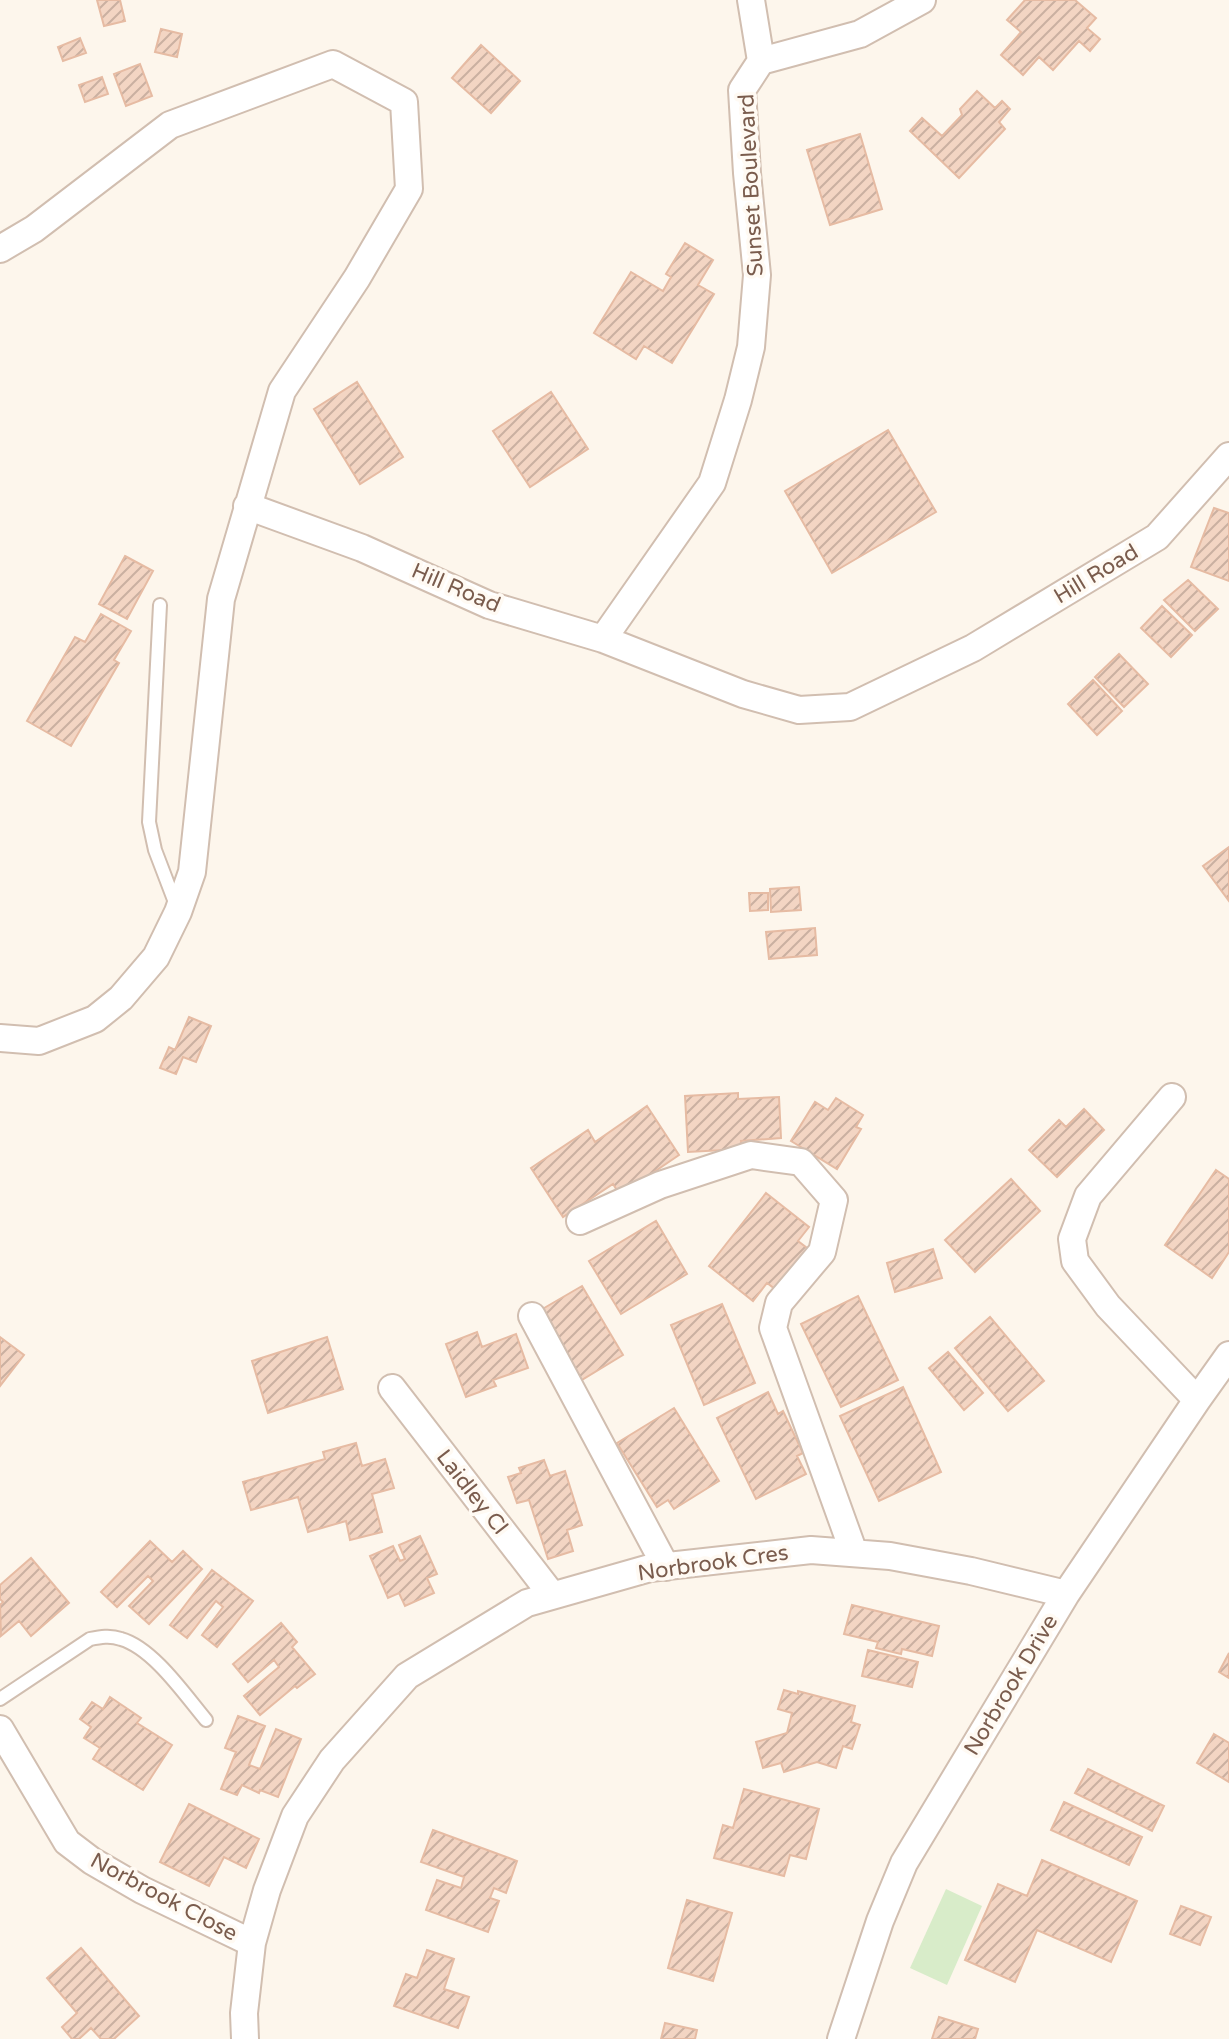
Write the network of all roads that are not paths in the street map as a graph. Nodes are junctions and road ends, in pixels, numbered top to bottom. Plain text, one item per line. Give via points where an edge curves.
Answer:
1 (751, 0) edge
2 (922, 0) edge
3 (761, 61) junction
4 (0, 249) edge
5 (1229, 456) edge
6 (247, 506) junction
7 (160, 605) dead end
8 (603, 639) junction
9 (178, 912) junction
10 (0, 1038) edge
11 (1172, 1097) dead end
12 (580, 1221) dead end
13 (532, 1316) dead end
14 (1229, 1355) edge
15 (392, 1388) dead end
16 (1197, 1400) junction
17 (854, 1553) junction
18 (666, 1567) junction
19 (1066, 1594) junction
20 (552, 1595) junction
21 (0, 1699) edge
22 (206, 1720) dead end
23 (0, 1729) edge
24 (252, 1943) junction
25 (245, 2039) edge
26 (841, 2039) edge

1 - 3 street
2 - 3 street, Sunset Boulevard via 860,34
3 - 8 street, Sunset Boulevard via 742,90 757,275 751,347 738,400 712,483
4 - 6 street via 170,125 333,64 404,102 409,189 282,391
5 - 8 street, Hill Road via 1157,537 973,648 850,707 799,710 743,694
6 - 8 street, Hill Road via 362,548 489,605
6 - 9 street via 221,599 192,872
7 - 9 lane via 149,822
9 - 10 street via 156,957 95,1019 39,1041
11 - 16 street via 1088,1196 1072,1239 1075,1261 1108,1306
12 - 17 street via 660,1185 751,1155 801,1162 834,1200 822,1252 779,1303 773,1328
13 - 18 street
14 - 16 street, Norbrook Drive
15 - 20 street, Laidley Cl
16 - 19 street, Norbrook Drive
17 - 18 street, Norbrook Cres via 811,1550
17 - 19 street, Norbrook Cres via 944,1566
18 - 20 street, Norbrook Cres
19 - 26 street, Norbrook Drive via 904,1863
20 - 24 street, Norbrook Cres via 527,1603 407,1676 332,1760 295,1816
21 - 22 lane via 90,1639 105,1636 134,1644 163,1668
23 - 24 street, Norbrook Close via 67,1842 142,1890
24 - 25 street, Norbrook Cres

